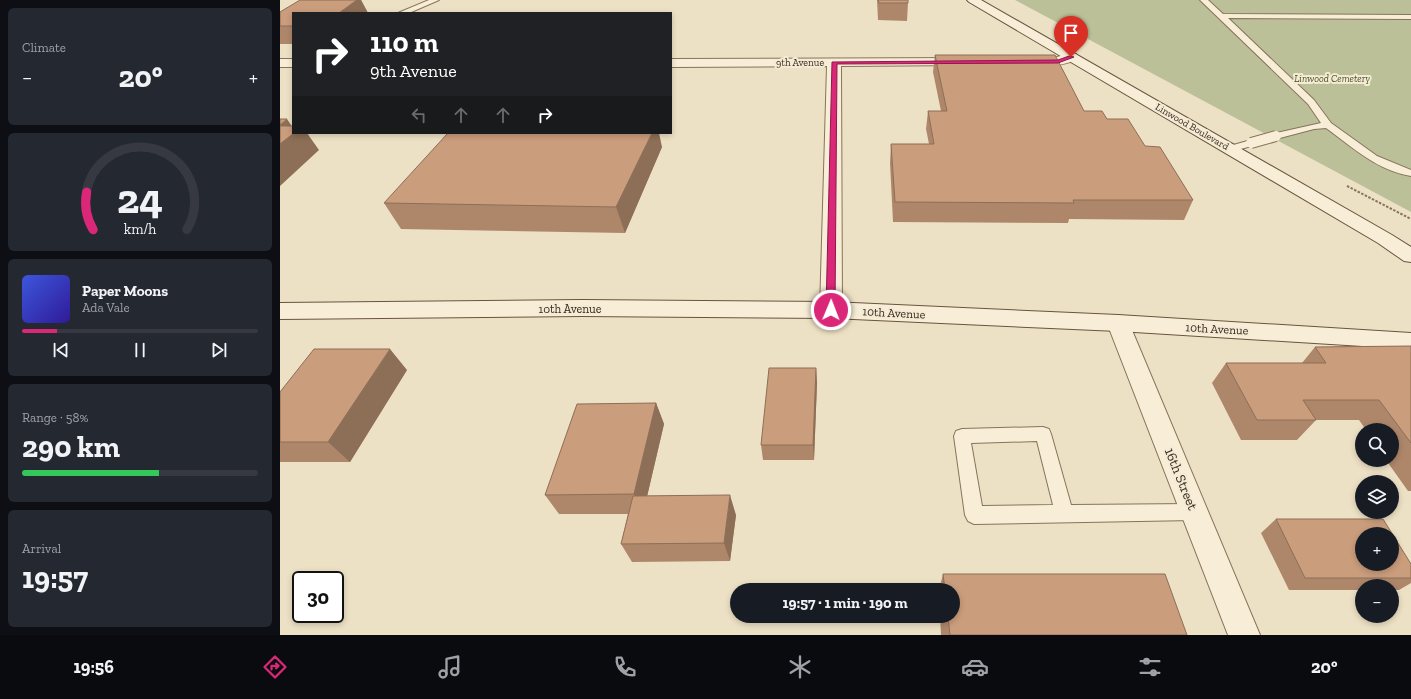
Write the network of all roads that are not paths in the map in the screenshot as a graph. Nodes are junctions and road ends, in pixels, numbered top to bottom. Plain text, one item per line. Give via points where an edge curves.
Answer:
1 (435, 0) edge
2 (973, 0) edge
3 (1204, 0) edge
4 (405, 12) edge
5 (1221, 16) junction
6 (1411, 17) edge
7 (1071, 57) junction
8 (978, 62) edge
9 (1018, 62) edge
10 (280, 63) edge
11 (292, 63) edge
12 (672, 63) edge
13 (834, 63) junction
14 (1328, 126) junction
15 (1230, 149) junction
16 (1411, 173) edge
17 (1411, 256) edge
18 (831, 310) junction
19 (280, 311) edge
20 (1118, 323) junction
21 (1411, 341) edge
22 (1194, 512) junction
23 (1064, 514) junction
24 (1244, 635) edge

1 - 4 lane
2 - 7 street, Linwood Boulevard
3 - 5 lane
5 - 6 lane
5 - 14 lane via 1311,102
7 - 9 street via 1058,61
7 - 15 street, Linwood Boulevard
8 - 13 street, 9th Avenue
10 - 11 street
12 - 13 street, 9th Avenue
13 - 18 street
14 - 15 lane, bridge via 1314,126
14 - 16 lane via 1373,158
15 - 17 street, Linwood Boulevard
18 - 19 street, 10th Avenue via 574,308
18 - 20 street, 10th Avenue
20 - 21 street, 10th Avenue
20 - 22 street, 16th Street
22 - 23 lane
22 - 24 street, 16th Street
23 - 23 lane via 974,515 962,436 1043,434

